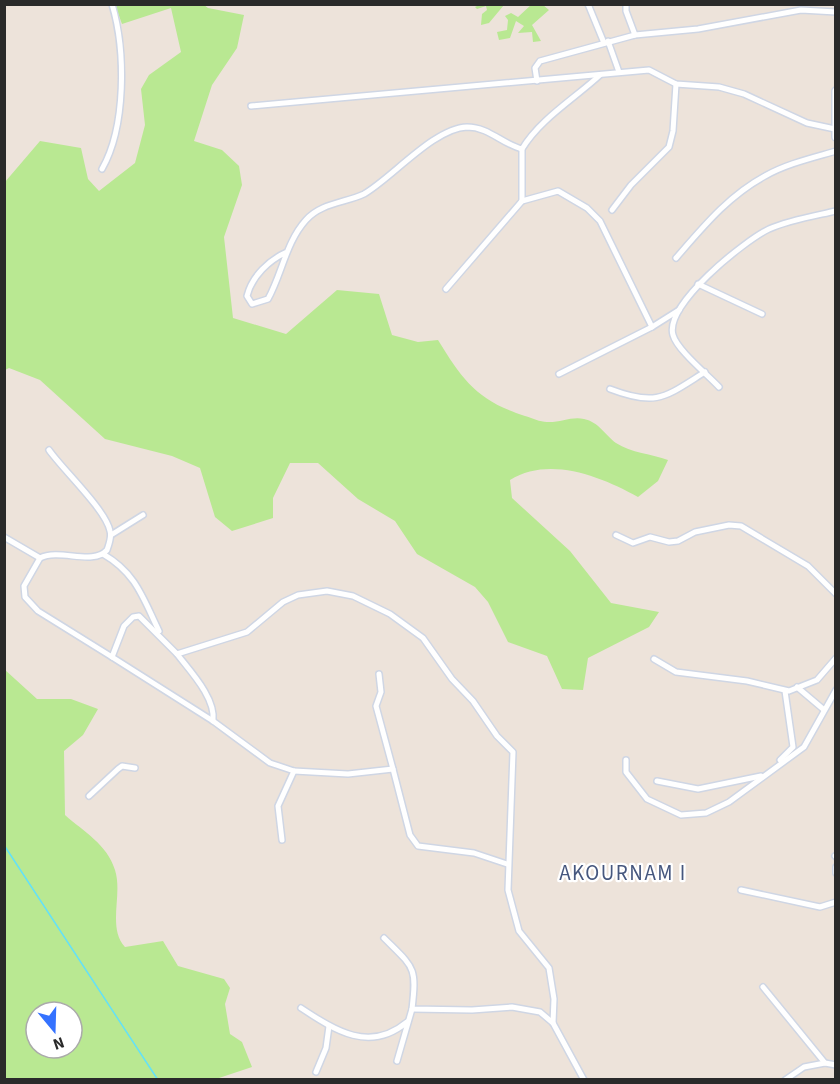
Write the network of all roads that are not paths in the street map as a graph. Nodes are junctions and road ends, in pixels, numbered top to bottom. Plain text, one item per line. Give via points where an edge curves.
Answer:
1 (111, 4) edge
2 (588, 4) edge
3 (626, 4) edge
4 (836, 12) edge
5 (635, 35) junction
6 (606, 42) junction
7 (619, 72) junction
8 (601, 74) junction
9 (537, 81) junction
10 (676, 84) junction
11 (836, 92) edge
12 (251, 106) dead end
13 (835, 133) edge
14 (522, 149) junction
15 (836, 151) edge
16 (102, 169) dead end
17 (522, 201) junction
18 (612, 210) dead end
19 (836, 211) edge
20 (287, 252) junction
21 (676, 258) dead end
22 (698, 284) junction
23 (446, 289) dead end
24 (679, 310) junction
25 (762, 314) dead end
26 (652, 327) junction
27 (705, 372) junction
28 (559, 374) dead end
29 (719, 387) dead end
30 (610, 390) dead end
31 (49, 450) dead end
32 (143, 515) dead end
33 (111, 535) junction
34 (616, 536) dead end
35 (4, 537) edge
36 (103, 554) junction
37 (40, 558) junction
38 (836, 594) edge
39 (160, 634) junction
40 (177, 654) junction
41 (112, 657) junction
42 (835, 657) edge
43 (654, 659) dead end
44 (379, 674) dead end
45 (797, 687) junction
46 (785, 690) junction
47 (835, 692) edge
48 (823, 709) junction
49 (213, 721) junction
50 (793, 747) junction
51 (799, 752) junction
52 (626, 760) dead end
53 (135, 768) dead end
54 (393, 769) junction
55 (294, 771) junction
56 (765, 774) junction
57 (657, 781) dead end
58 (89, 796) dead end
59 (282, 840) dead end
60 (507, 864) junction
61 (836, 867) edge
62 (836, 873) edge
63 (741, 890) dead end
64 (836, 902) edge
65 (384, 938) dead end
66 (763, 987) dead end
67 (301, 1008) dead end
68 (412, 1009) junction
69 (407, 1022) junction
70 (553, 1023) junction
71 (329, 1026) junction
72 (396, 1061) dead end
73 (825, 1062) junction
74 (836, 1065) edge
75 (316, 1072) dead end
76 (584, 1080) edge
77 (785, 1080) edge

1 - 16 street via 121,45 119,108 113,147
2 - 6 street
3 - 5 street
4 - 5 street via 801,9 698,29
5 - 6 street
6 - 7 street
6 - 9 street via 540,61 535,68
7 - 8 street
7 - 10 street via 649,70
8 - 9 street
8 - 14 street via 543,124
9 - 12 street
10 - 13 street via 719,87 744,94
10 - 18 street via 669,147
11 - 13 street
14 - 17 street
14 - 20 street via 484,129 459,128 425,146 363,194 307,218
15 - 21 street via 766,174 743,189
17 - 23 street
17 - 26 street via 558,191 587,208 600,221
19 - 22 street via 766,230
20 - 20 street via 268,299 252,304 247,296 250,286 270,261
22 - 24 street
22 - 25 street
24 - 26 street
24 - 27 street via 674,337
26 - 28 street
27 - 29 street
27 - 30 street via 660,398 648,400
31 - 33 street via 93,503
32 - 33 street
33 - 36 street
34 - 38 street via 633,543 650,537 669,542 695,532 741,526 808,566
35 - 37 street
36 - 37 street
36 - 39 street via 130,574
37 - 41 street via 24,586 28,603
39 - 40 street
39 - 41 street via 139,616 133,617 124,626
40 - 49 street via 201,686 212,708
40 - 60 street via 247,632 283,602 312,592 353,596 390,614 423,639 513,752
41 - 49 street
42 - 45 street via 817,680
43 - 46 street via 676,672
44 - 54 street via 381,692 376,706
45 - 46 street
45 - 48 street
46 - 50 street
47 - 48 street
48 - 51 street via 809,741
49 - 55 street via 270,763
50 - 51 street
50 - 56 street
51 - 56 street
52 - 56 street via 626,772 647,799 681,815 717,809
53 - 58 street via 118,769
54 - 55 street via 348,774
54 - 60 street via 410,836 418,846 474,853
55 - 59 street via 278,806
56 - 57 street via 698,789
60 - 70 street via 512,912 519,931 542,957 551,976
61 - 62 street
63 - 64 street via 820,907
65 - 68 street via 414,971
66 - 73 street
67 - 71 street
68 - 69 street
68 - 70 street via 528,1008
69 - 71 street via 393,1034 371,1039
69 - 72 street
70 - 76 street
71 - 75 street
73 - 74 street
73 - 77 street via 804,1067

